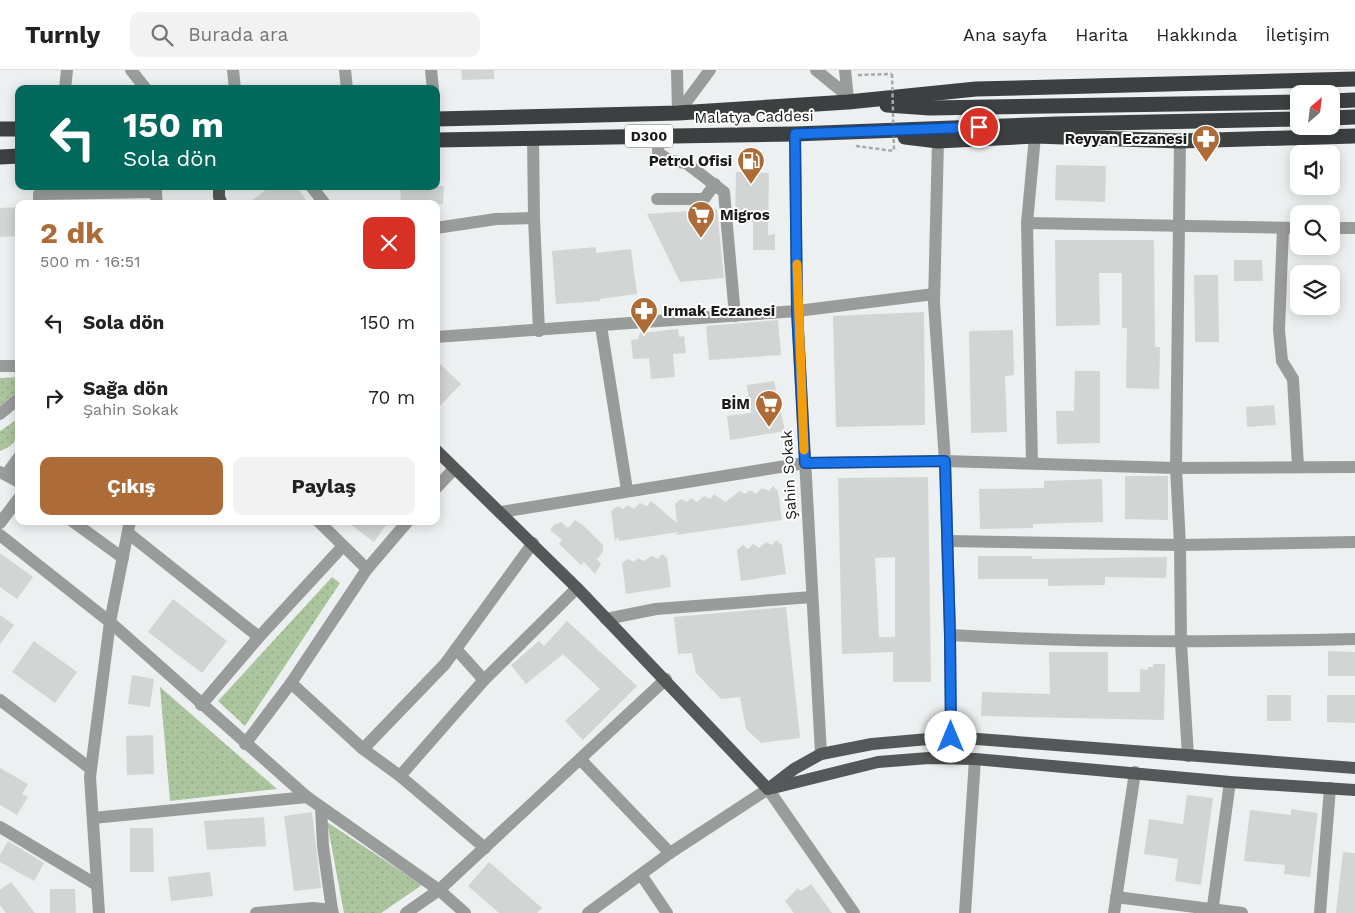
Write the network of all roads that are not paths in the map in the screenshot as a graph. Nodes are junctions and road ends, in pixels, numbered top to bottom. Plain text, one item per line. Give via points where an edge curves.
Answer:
1 (67, 70) edge
2 (132, 70) edge
3 (233, 70) edge
4 (345, 70) edge
5 (431, 70) edge
6 (677, 70) edge
7 (710, 70) edge
8 (816, 70) edge
9 (845, 73) edge
10 (1335, 75) edge
11 (1355, 79) edge
12 (65, 85) edge
13 (143, 85) edge
14 (235, 85) edge
15 (347, 85) edge
16 (433, 85) edge
17 (848, 99) junction
18 (1355, 100) edge
19 (1340, 101) edge
20 (1290, 102) edge
21 (678, 113) junction
22 (440, 118) edge
23 (1340, 118) edge
24 (1355, 118) edge
25 (1290, 119) edge
26 (0, 129) edge
27 (15, 129) edge
28 (862, 131) junction
29 (795, 134) junction
30 (658, 136) junction
31 (1035, 136) junction
32 (533, 137) junction
33 (1351, 137) edge
34 (440, 140) edge
35 (938, 141) junction
36 (1180, 141) junction
37 (15, 156) edge
38 (0, 157) edge
39 (715, 184) junction
40 (314, 190) edge
41 (156, 194) edge
42 (657, 199) dead end
43 (40, 200) edge
44 (322, 200) edge
45 (534, 218) junction
46 (1028, 223) junction
47 (440, 227) edge
48 (1178, 227) junction
49 (1283, 228) junction
50 (1290, 228) edge
51 (1340, 228) edge
52 (1355, 228) edge
53 (934, 294) junction
54 (797, 311) junction
55 (735, 316) junction
56 (601, 326) junction
57 (540, 331) junction
58 (440, 337) edge
59 (0, 366) edge
60 (15, 366) edge
61 (15, 401) edge
62 (0, 414) edge
63 (440, 454) edge
64 (15, 461) edge
65 (945, 461) junction
66 (1032, 462) junction
67 (805, 463) junction
68 (1298, 466) junction
69 (1355, 467) edge
70 (454, 468) junction
71 (1176, 468) junction
72 (3, 473) edge
73 (15, 480) edge
74 (440, 484) edge
75 (627, 490) junction
76 (15, 503) edge
77 (501, 512) junction
78 (0, 523) edge
79 (78, 525) edge
80 (322, 525) edge
81 (405, 525) edge
82 (129, 527) edge
83 (0, 535) edge
84 (948, 541) junction
85 (1355, 542) edge
86 (533, 544) junction
87 (1180, 545) junction
88 (343, 546) junction
89 (123, 558) junction
90 (367, 568) junction
91 (577, 588) junction
92 (812, 597) junction
93 (606, 618) junction
94 (110, 622) junction
95 (950, 635) junction
96 (259, 637) junction
97 (1355, 639) edge
98 (1181, 643) junction
99 (456, 649) junction
100 (484, 680) junction
101 (666, 680) junction
102 (291, 682) junction
103 (0, 700) edge
104 (201, 705) junction
105 (951, 737) junction
106 (245, 744) junction
107 (363, 748) junction
108 (821, 754) junction
109 (1188, 756) junction
110 (974, 758) junction
111 (581, 760) junction
112 (1355, 768) edge
113 (91, 769) junction
114 (1135, 772) junction
115 (400, 776) junction
116 (1230, 782) junction
117 (1330, 788) junction
118 (768, 789) junction
119 (1355, 790) edge
120 (307, 797) junction
121 (321, 808) junction
122 (93, 818) junction
123 (0, 828) edge
124 (484, 848) junction
125 (670, 853) junction
126 (642, 876) junction
127 (97, 885) junction
128 (440, 890) junction
129 (1116, 897) junction
130 (333, 912) edge
131 (1212, 912) edge
132 (99, 913) edge
133 (256, 913) edge
134 (406, 913) edge
135 (465, 913) edge
136 (588, 913) edge
137 (667, 913) edge
138 (854, 913) edge
139 (965, 913) edge
140 (1114, 913) edge
141 (1242, 913) edge
142 (1320, 913) edge

1 - 12 street
2 - 13 street
3 - 14 street
4 - 15 street
5 - 16 street
6 - 21 street
7 - 21 street
8 - 17 street
9 - 17 street
10 - 11 highway, D300
10 - 17 highway, D300 via 976,89
17 - 20 highway via 930,108
17 - 21 highway, Malatya Caddesi / D300
18 - 19 highway
21 - 22 highway, Malatya Caddesi / D300
23 - 24 highway
25 - 28 highway
26 - 27 highway
28 - 29 highway, Malatya Caddesi / D300
28 - 35 highway, D300
29 - 30 highway, Malatya Caddesi / D300
29 - 54 street, Şahin Sokak
30 - 32 highway, Malatya Caddesi / D300
30 - 39 street via 661,155 671,161 686,162
31 - 35 highway, D300
31 - 36 highway, D300
31 - 46 street
32 - 34 highway, Malatya Caddesi / D300
32 - 45 street
33 - 36 highway, D300
35 - 53 street
36 - 48 street
37 - 38 highway
39 - 42 street via 704,199
39 - 55 street via 724,192
40 - 44 street
41 - 43 street via 39,194
45 - 47 street via 496,219
45 - 57 street
46 - 48 street
46 - 66 street
48 - 49 street
48 - 71 street
49 - 50 street
49 - 68 street via 1279,330 1282,361 1292,380
51 - 52 street
53 - 54 street
53 - 65 street
54 - 55 street
54 - 67 street, Şahin Sokak
55 - 56 street
56 - 57 street
56 - 75 street
57 - 58 street
59 - 60 street
61 - 62 street
63 - 70 main road
64 - 72 street
65 - 66 street
65 - 67 street
65 - 84 street
66 - 71 street
67 - 75 street
67 - 92 street, Şahin Sokak
68 - 69 street
68 - 71 street
70 - 74 street
70 - 77 main road
71 - 87 street
72 - 73 street
75 - 77 street
76 - 78 street
77 - 86 main road
79 - 89 street
80 - 88 street
81 - 90 street
82 - 89 street
82 - 96 street
83 - 94 street
84 - 87 street
84 - 95 street
85 - 87 street
86 - 91 main road
86 - 99 street
87 - 98 street
88 - 90 street
88 - 96 street
89 - 94 street
90 - 102 street
91 - 93 main road
91 - 100 street
92 - 93 street via 656,608
92 - 108 street, Şahin Sokak
93 - 101 main road
94 - 104 street
94 - 113 street
95 - 98 street
95 - 105 street
96 - 104 street
97 - 98 street
98 - 109 street
99 - 100 street
99 - 107 street
100 - 115 street
101 - 111 street
101 - 118 main road
102 - 106 street
102 - 107 street
103 - 113 street
104 - 106 street
105 - 108 main road via 872,744
105 - 109 main road
106 - 120 street
107 - 115 street
108 - 118 main road
109 - 112 main road
110 - 114 main road
110 - 118 main road via 878,762
110 - 139 street
111 - 124 street
111 - 125 street
113 - 122 street
114 - 116 main road
114 - 129 street
115 - 124 street
116 - 117 main road
116 - 131 street
117 - 119 main road
117 - 142 street
118 - 125 street
118 - 138 street
120 - 121 street
120 - 122 street
121 - 128 street
121 - 130 street
122 - 127 street
123 - 127 street
124 - 128 street
125 - 126 street
126 - 136 street
126 - 137 street
127 - 132 street
128 - 134 street
128 - 135 street
129 - 131 street
129 - 140 street
130 - 133 street via 313,908
131 - 141 street

